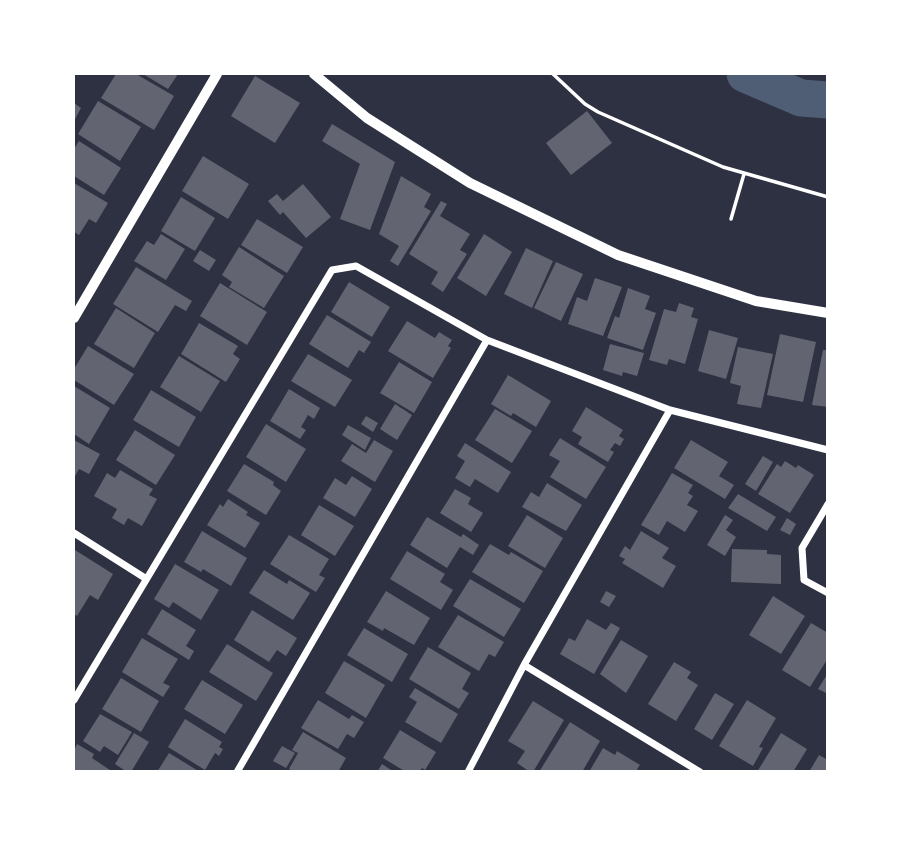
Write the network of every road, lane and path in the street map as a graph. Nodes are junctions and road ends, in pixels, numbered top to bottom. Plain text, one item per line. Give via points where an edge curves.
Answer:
1 (217, 74) edge
2 (314, 74) edge
3 (553, 74) edge
4 (744, 174) junction
5 (828, 197) edge
6 (731, 219) dead end
7 (828, 313) edge
8 (74, 318) edge
9 (487, 340) junction
10 (670, 410) junction
11 (828, 450) edge
12 (828, 504) edge
13 (74, 533) edge
14 (145, 578) junction
15 (828, 593) edge
16 (524, 665) junction
17 (74, 700) edge
18 (237, 772) edge
19 (468, 772) edge
20 (700, 772) edge

1 - 8 street
2 - 7 street via 367,118 470,183 618,255 756,301
3 - 4 path via 598,112
4 - 5 path
4 - 6 path
9 - 10 street
9 - 14 street via 356,266 332,270
9 - 18 street
10 - 11 street
10 - 16 street
12 - 15 street via 802,548 804,580
13 - 14 street
14 - 17 street
16 - 19 street
16 - 20 street

